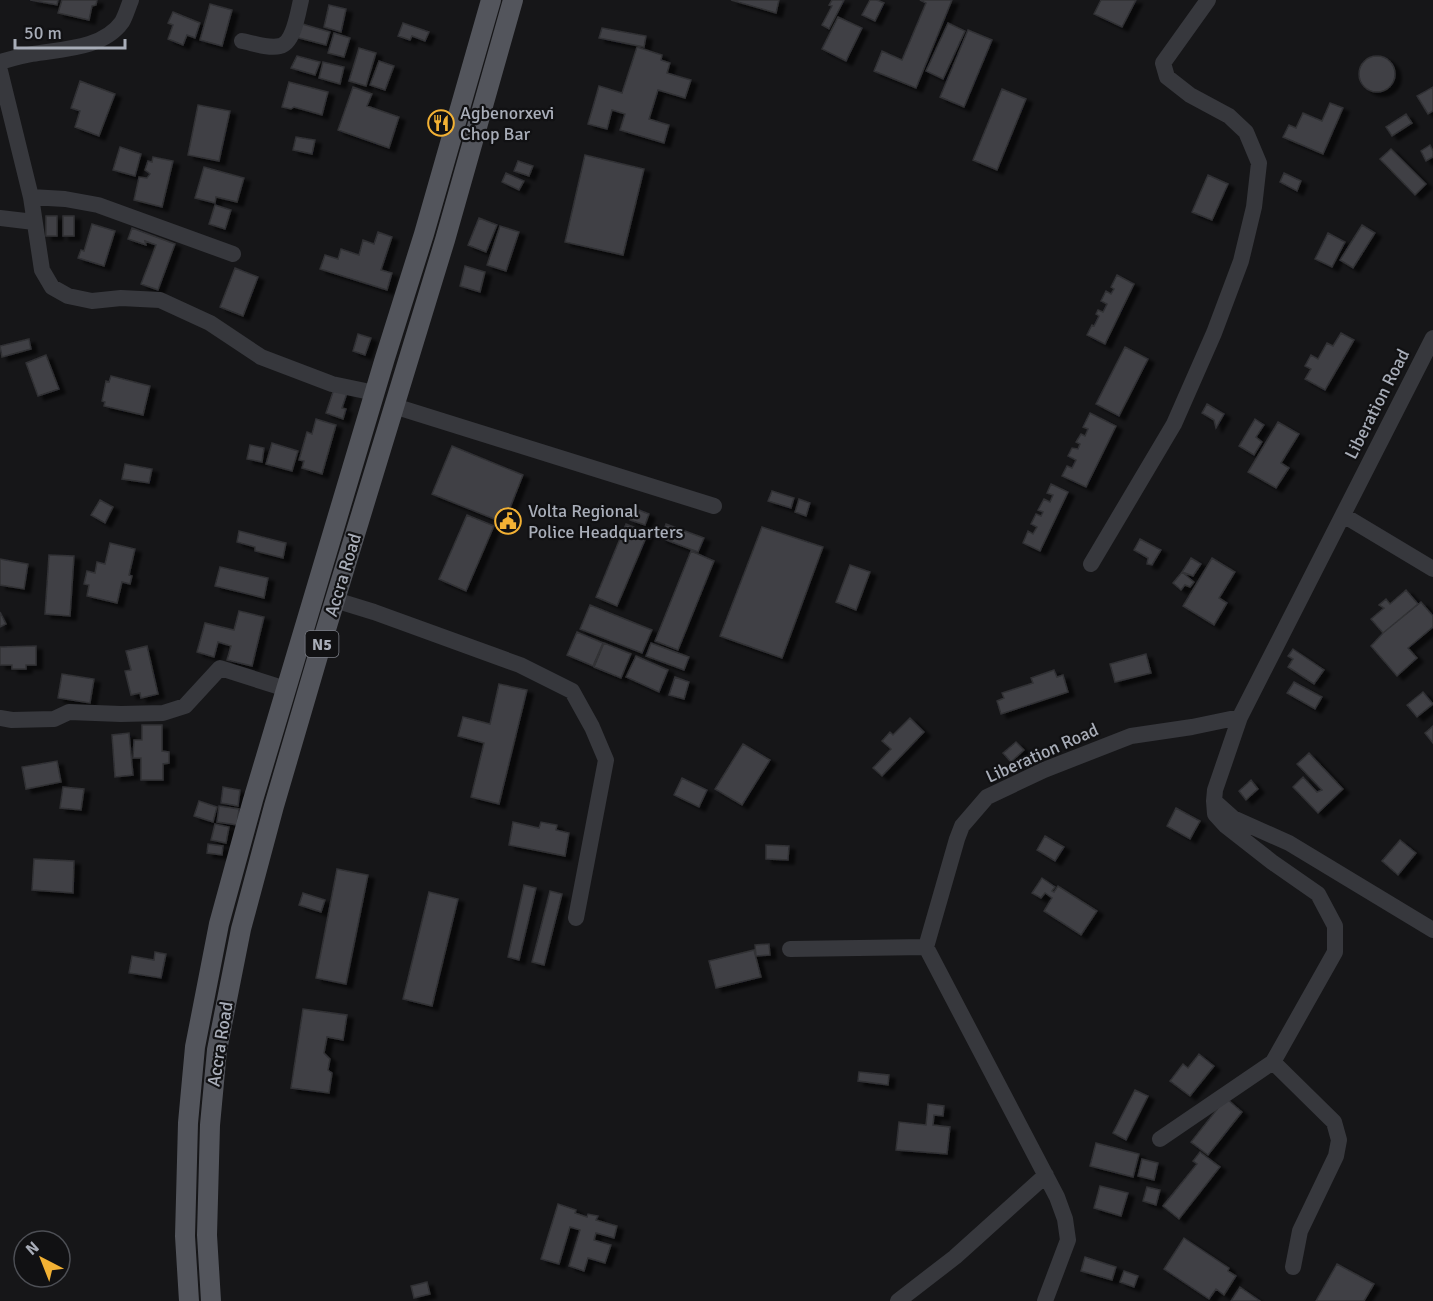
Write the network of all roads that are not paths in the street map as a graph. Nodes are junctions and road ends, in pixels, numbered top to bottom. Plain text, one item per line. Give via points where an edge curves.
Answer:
1 (131, 0) edge
2 (302, 0) edge
3 (491, 0) edge
4 (513, 0) edge
5 (1208, 0) edge
6 (242, 41) dead end
7 (0, 62) edge
8 (0, 71) edge
9 (31, 197) junction
10 (0, 218) edge
11 (34, 222) junction
12 (233, 254) dead end
13 (1433, 338) edge
14 (375, 393) junction
15 (394, 406) junction
16 (714, 506) dead end
17 (1343, 515) junction
18 (1091, 564) dead end
19 (1433, 569) edge
20 (335, 600) junction
21 (286, 689) junction
22 (1239, 717) junction
23 (0, 718) edge
24 (1214, 801) junction
25 (576, 918) dead end
26 (1433, 930) edge
27 (926, 947) junction
28 (790, 949) dead end
29 (1273, 1062) junction
30 (1160, 1139) dead end
31 (1046, 1175) junction
32 (1293, 1267) dead end
33 (189, 1301) edge
34 (211, 1301) edge
35 (898, 1301) edge
36 (1045, 1301) edge

1 - 7 street via 114,31 85,46
2 - 6 street via 285,45
3 - 14 main road, Accra Road / N5
4 - 15 main road, Accra Road / N5
5 - 18 street via 1163,63 1167,77 1229,116 1246,132 1259,163 1254,207 1241,261 1174,424
8 - 9 street
9 - 11 street
9 - 12 street via 98,205
10 - 11 street
11 - 14 street via 42,270 52,287 68,296 92,301 160,300 210,323 261,357 332,384
13 - 17 street, Liberation Road
14 - 21 main road, Accra Road / N5
15 - 16 street
15 - 20 main road, Accra Road / N5
17 - 19 street
17 - 22 street, Liberation Road
20 - 25 street via 520,665 572,691 606,760
20 - 34 main road, Accra Road / N5 via 241,928 217,1050 207,1235
21 - 23 street via 220,668 185,706 163,714 69,712 54,719
21 - 33 main road, Accra Road / N5 via 219,924 195,1047 185,1236
22 - 24 street
22 - 27 street, Liberation Road via 1131,736 1044,770 987,798 962,826
24 - 26 street via 1233,818 1289,843
24 - 29 street via 1215,814 1226,826 1318,894 1335,926 1335,952
27 - 28 street
27 - 31 street
29 - 30 street
29 - 32 street via 1334,1122 1339,1140 1300,1231
31 - 35 street via 955,1257
31 - 36 street via 1065,1219 1068,1240

